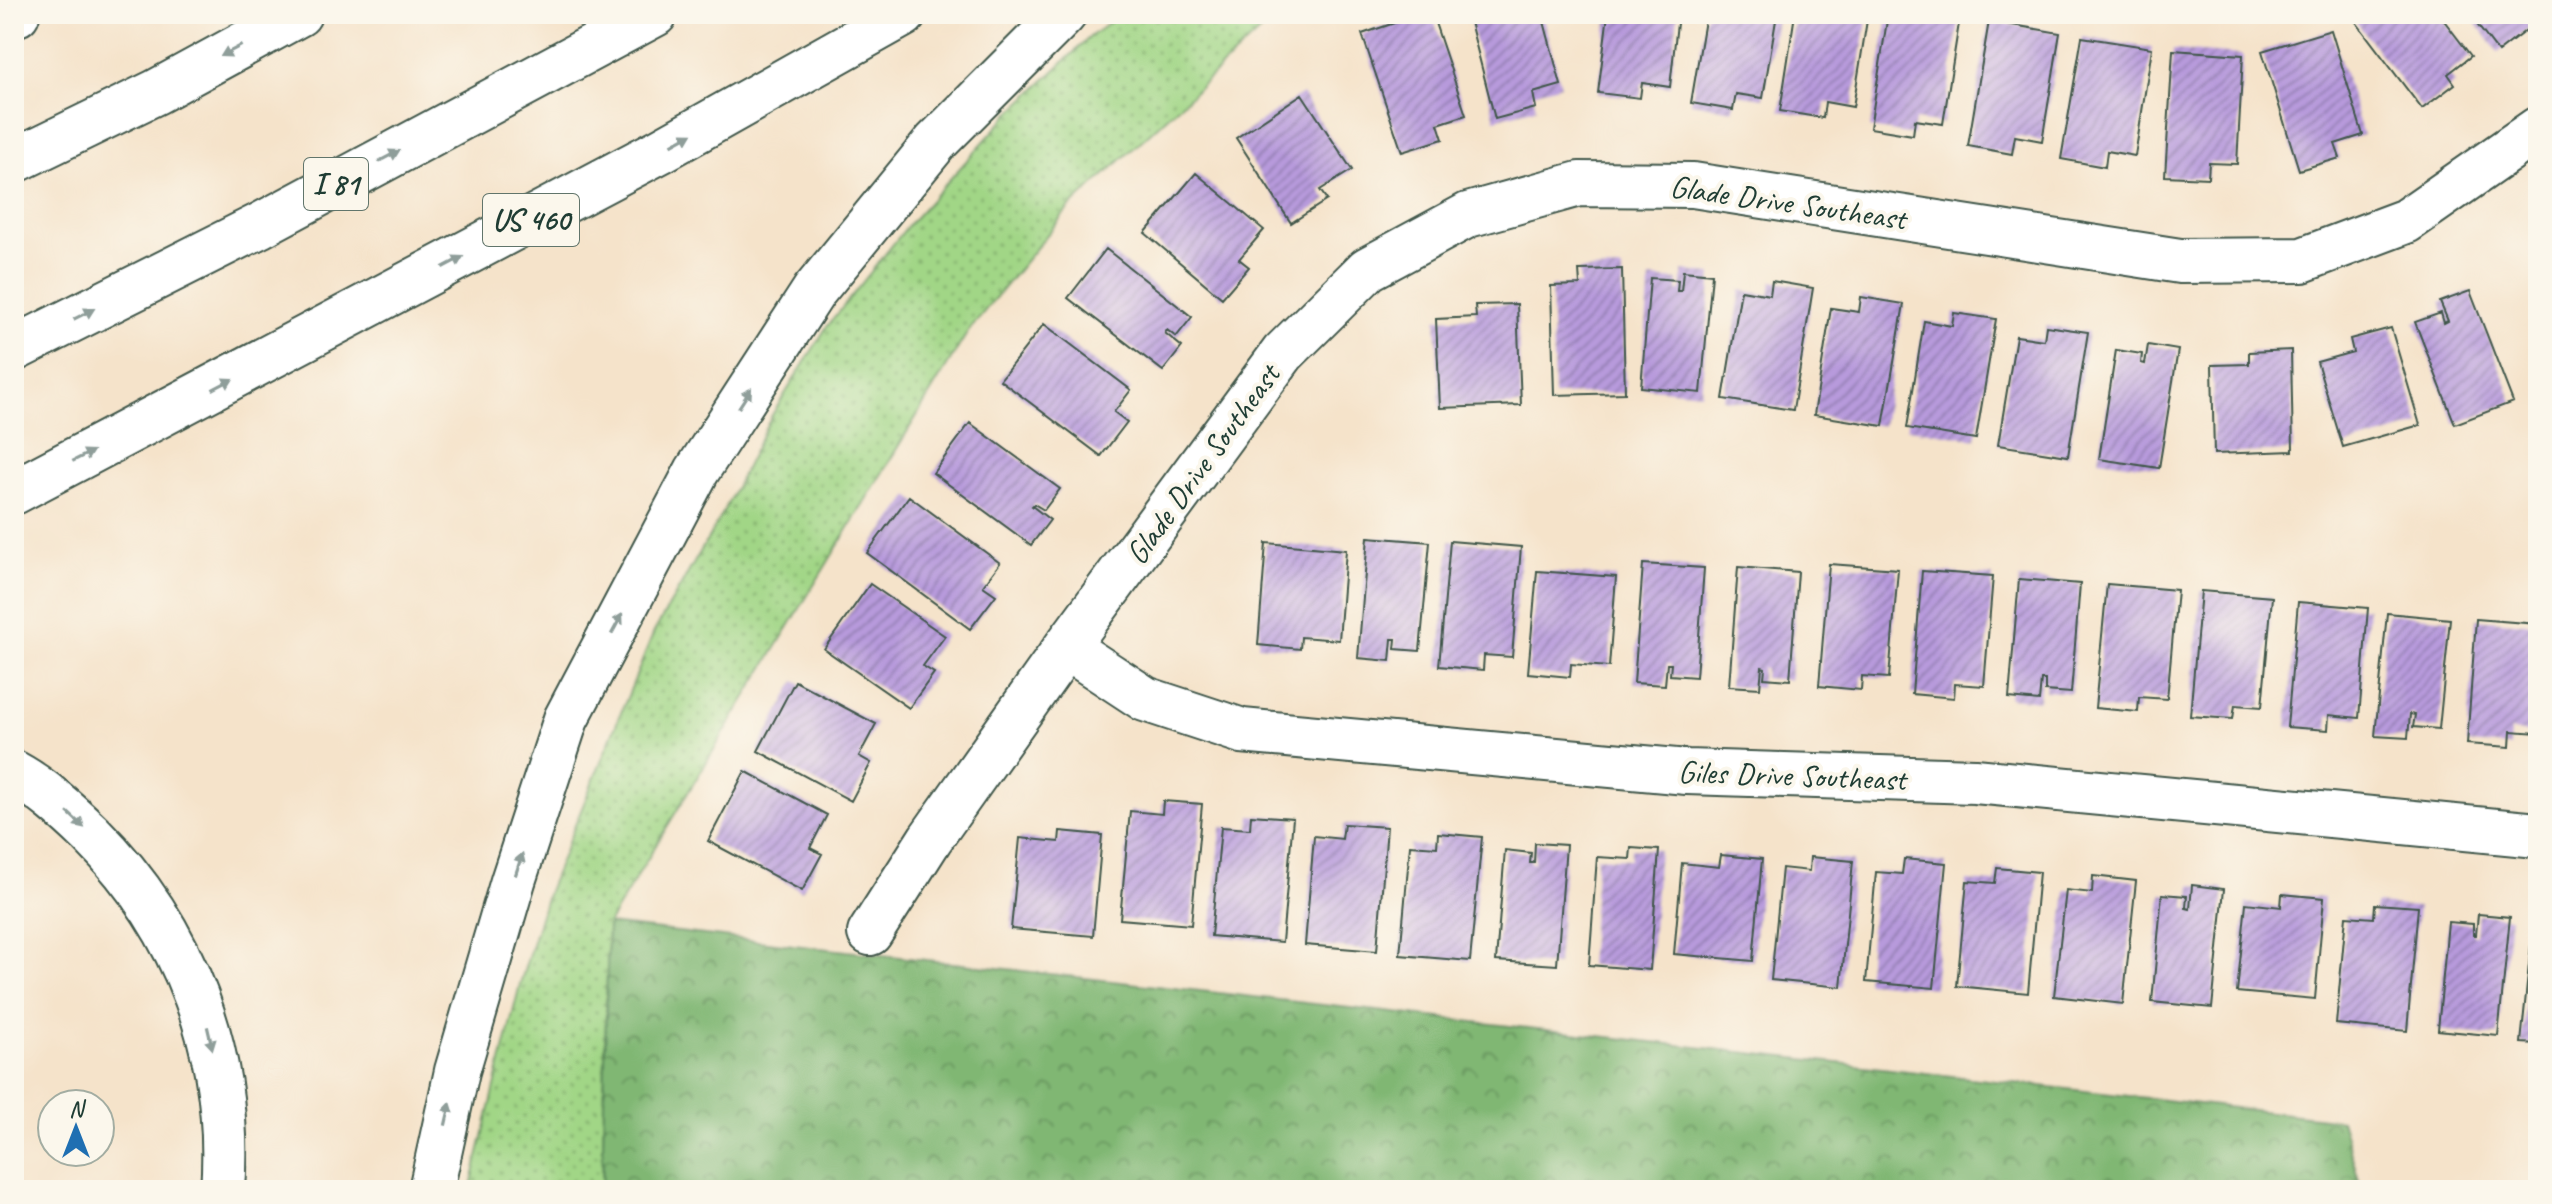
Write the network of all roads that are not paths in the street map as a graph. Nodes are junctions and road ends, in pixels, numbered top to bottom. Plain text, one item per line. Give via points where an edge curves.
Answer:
1 (299, 14) edge
2 (655, 14) edge
3 (904, 14) edge
4 (1064, 14) edge
5 (2538, 129) edge
6 (14, 161) edge
7 (14, 349) edge
8 (14, 492) edge
9 (1066, 647) junction
10 (14, 773) edge
11 (2538, 835) edge
12 (870, 933) dead end
13 (223, 1190) edge
14 (431, 1190) edge

1 -> 6 main road
7 -> 2 main road, I 81 via 259,226
8 -> 3 main road, US 460 via 646,159
14 -> 4 main road via 457,1071 566,719 697,471 814,291 936,142
5 - 9 main road, Glade Drive Southeast via 2406,221 2302,260 2180,261 1693,185 1579,184 1468,215 1368,269 1283,353
9 - 11 main road, Giles Drive Southeast via 1145,699 1242,731 1687,772 1975,781
9 - 12 main road, Glade Drive Southeast
10 -> 13 main road via 112,855 150,903 184,963 206,1022 222,1090

